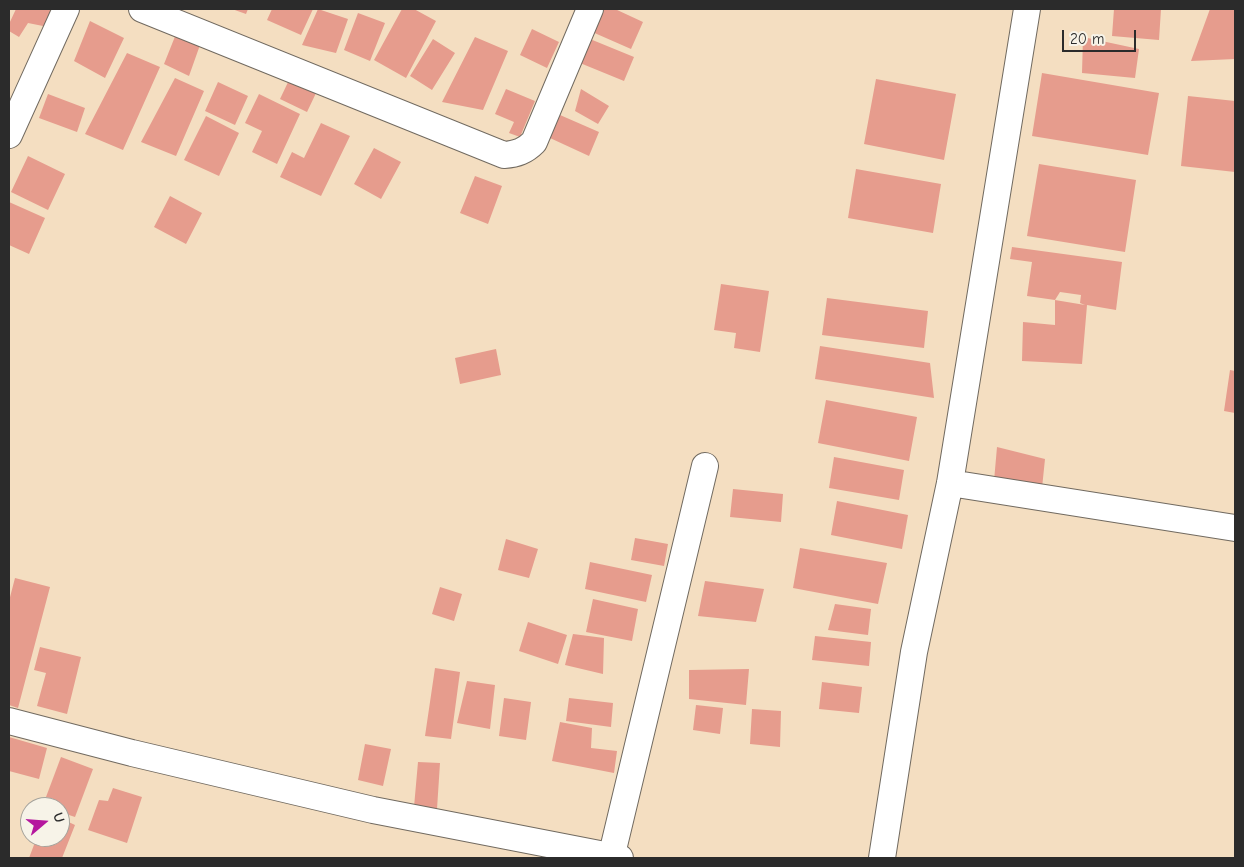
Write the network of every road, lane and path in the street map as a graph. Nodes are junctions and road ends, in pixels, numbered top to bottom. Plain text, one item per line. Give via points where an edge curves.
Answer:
1 (66, 9) edge
2 (142, 9) edge
3 (590, 9) edge
4 (1027, 9) edge
5 (9, 135) edge
6 (704, 466) dead end
7 (950, 483) junction
8 (1235, 528) edge
9 (9, 721) edge
10 (614, 858) edge
11 (882, 858) edge

1 - 5 street
2 - 3 street via 504,154 516,154 534,142
4 - 7 street
6 - 10 street
7 - 8 street
7 - 11 street via 914,652
9 - 10 street via 373,810

